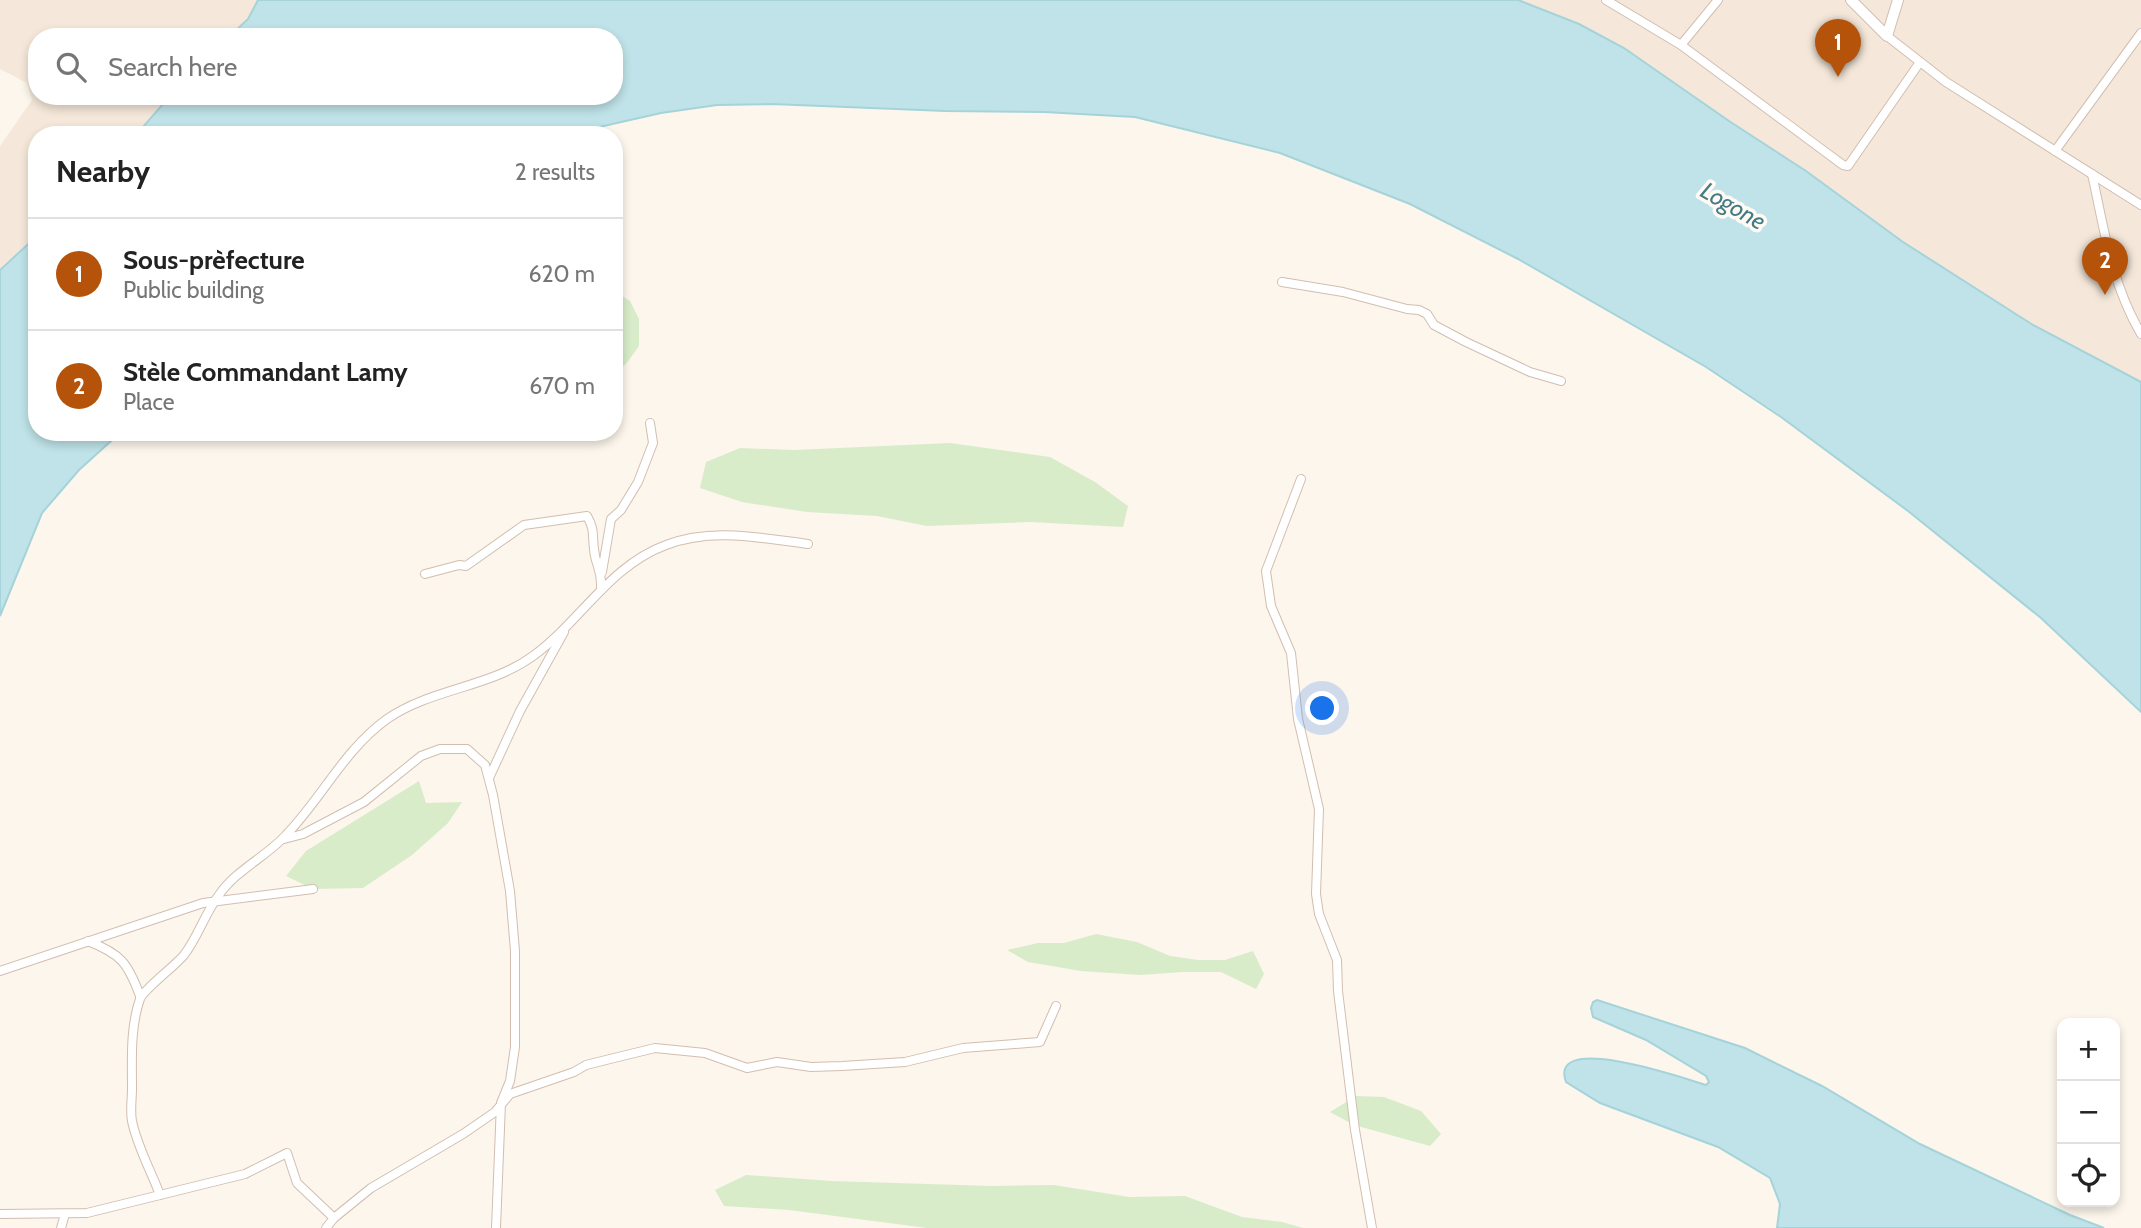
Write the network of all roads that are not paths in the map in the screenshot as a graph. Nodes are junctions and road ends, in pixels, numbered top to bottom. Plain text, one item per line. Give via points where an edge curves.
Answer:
1 (1606, 0) edge
2 (1718, 0) edge
3 (1851, 0) edge
4 (1898, 0) edge
5 (2141, 33) edge
6 (1887, 36) junction
7 (1681, 45) junction
8 (1920, 62) junction
9 (2055, 151) junction
10 (2092, 174) junction
11 (2141, 205) edge
12 (1282, 282) dead end
13 (2141, 334) edge
14 (1561, 382) dead end
15 (650, 423) dead end
16 (1301, 479) dead end
17 (808, 544) dead end
18 (602, 573) junction
19 (425, 574) dead end
20 (601, 588) junction
21 (567, 626) junction
22 (489, 778) junction
23 (281, 840) junction
24 (313, 889) dead end
25 (214, 902) junction
26 (88, 940) junction
27 (0, 971) edge
28 (140, 996) junction
29 (1056, 1006) dead end
30 (501, 1104) junction
31 (160, 1195) junction
32 (0, 1214) edge
33 (65, 1214) junction
34 (334, 1217) junction
35 (61, 1228) edge
36 (326, 1228) edge
37 (496, 1228) edge
38 (1372, 1228) edge

1 - 7 street
2 - 7 street
3 - 6 street
4 - 6 street
5 - 9 street
6 - 8 street
7 - 8 street via 1848,166
8 - 9 street
9 - 10 street
10 - 11 street
10 - 13 street via 2113,275
12 - 14 street via 1419,310 1434,325 1466,342
15 - 18 street via 653,443 638,482 611,519
16 - 38 street via 1266,571 1271,606 1291,653 1298,719 1319,809 1316,894 1337,960
17 - 20 street via 722,535 684,539 648,553
18 - 19 street via 587,516 524,525 466,566
18 - 20 street
20 - 21 street
21 - 22 street
21 - 23 street via 530,659 425,698 387,720 354,749
22 - 23 street via 485,765 467,749 440,749 421,757 365,802 303,834
22 - 30 street via 510,891 515,951 515,1047
23 - 25 street via 230,882
24 - 25 street
25 - 26 street
25 - 28 street via 186,953
26 - 27 street
26 - 28 street via 123,960
28 - 31 street via 134,1024 132,1120
29 - 30 street via 1040,1042 963,1048 905,1062 811,1067 778,1062 747,1068 705,1053 655,1048 586,1065 510,1094
30 - 34 street via 463,1134 371,1188
30 - 37 street
31 - 33 street
31 - 34 street via 245,1174 287,1153 297,1183
32 - 33 street
33 - 35 street
34 - 36 street

